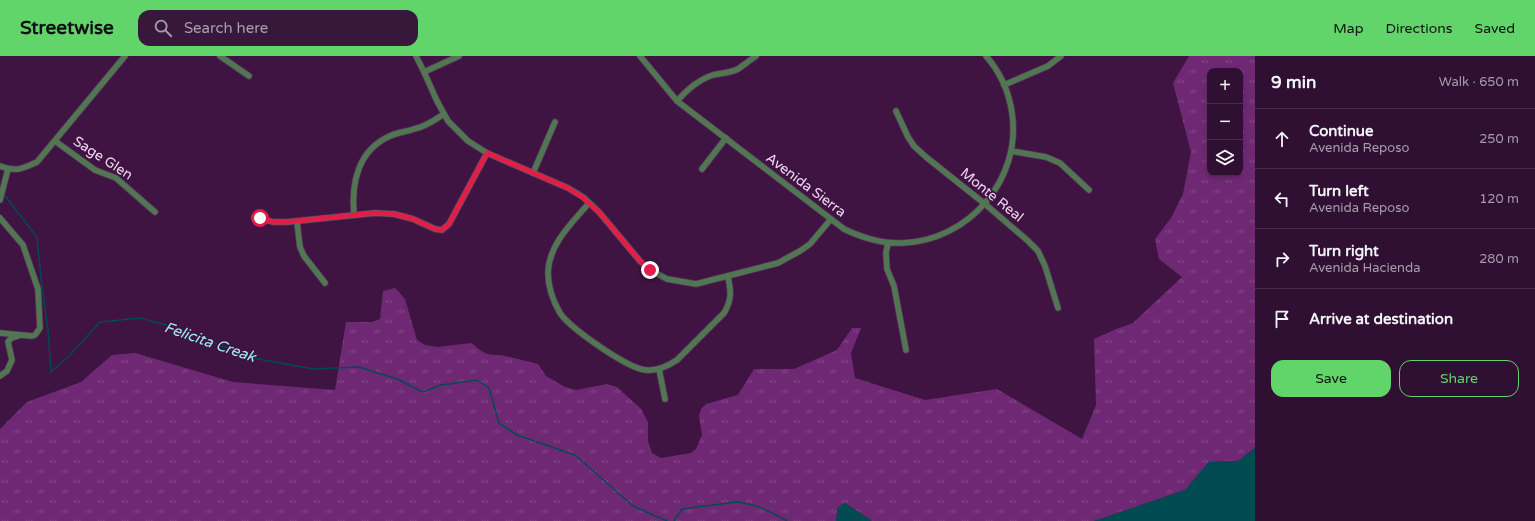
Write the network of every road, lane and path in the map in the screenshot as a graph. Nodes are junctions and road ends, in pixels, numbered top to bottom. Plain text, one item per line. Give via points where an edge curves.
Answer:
1 (124, 56) edge
2 (220, 56) edge
3 (416, 56) edge
4 (459, 56) edge
5 (640, 56) edge
6 (756, 56) edge
7 (986, 56) edge
8 (1061, 56) edge
9 (424, 72) junction
10 (249, 76) dead end
11 (1004, 85) junction
12 (677, 100) junction
13 (896, 111) dead end
14 (444, 114) junction
15 (555, 122) dead end
16 (726, 138) junction
17 (55, 141) junction
18 (1012, 151) junction
19 (487, 153) junction
20 (0, 166) edge
21 (8, 169) junction
22 (702, 170) dead end
23 (533, 173) junction
24 (1089, 190) dead end
25 (0, 200) edge
26 (590, 203) junction
27 (985, 204) junction
28 (155, 212) dead end
29 (354, 215) junction
30 (0, 218) edge
31 (260, 218) dead end
32 (831, 219) junction
33 (297, 222) junction
34 (888, 243) junction
35 (728, 277) junction
36 (325, 283) dead end
37 (1058, 308) dead end
38 (0, 333) edge
39 (20, 335) junction
40 (906, 350) dead end
41 (659, 369) junction
42 (0, 376) edge
43 (665, 399) dead end

1 - 17 street
2 - 10 street
3 - 9 street
4 - 9 street
5 - 12 street, Avenida Sierra
6 - 12 street via 738,69 698,82
7 - 11 street, Avenida Sierra
8 - 11 street via 1048,66
9 - 14 street
11 - 18 street, Avenida Sierra via 1014,124
12 - 16 street, Avenida Sierra
13 - 27 street, Monte Real via 914,146
14 - 19 street via 468,141
14 - 29 street via 425,126 389,136 371,150 364,158 355,179
15 - 23 street
16 - 22 street
16 - 32 street, Avenida Sierra
17 - 21 street via 37,162 22,170
17 - 28 street, Sage Glen via 95,170 116,178
18 - 24 street via 1046,157 1060,163
18 - 27 street, Avenida Sierra via 1003,178
19 - 23 street
19 - 29 street via 449,224 442,230 394,214
20 - 21 street
21 - 25 street
23 - 26 street via 568,188
26 - 35 street via 650,270 667,279 689,284
26 - 41 street via 557,243 548,272 552,297 561,314 574,328 605,349 634,367 646,370
27 - 34 street, Avenida Sierra via 965,222 943,235 914,242
27 - 37 street, Monte Real via 1038,251 1046,266
29 - 33 street
30 - 39 street via 23,245 38,288 40,328 32,336
31 - 33 street via 273,222
32 - 34 street, Avenida Sierra via 858,236
32 - 35 street via 810,244 795,254 778,263
33 - 36 street via 300,247 304,256
34 - 40 street via 887,269 894,286
35 - 41 street via 731,293 729,305 724,313 677,360
38 - 39 street
39 - 42 street via 8,342 12,360 7,371
41 - 43 street

